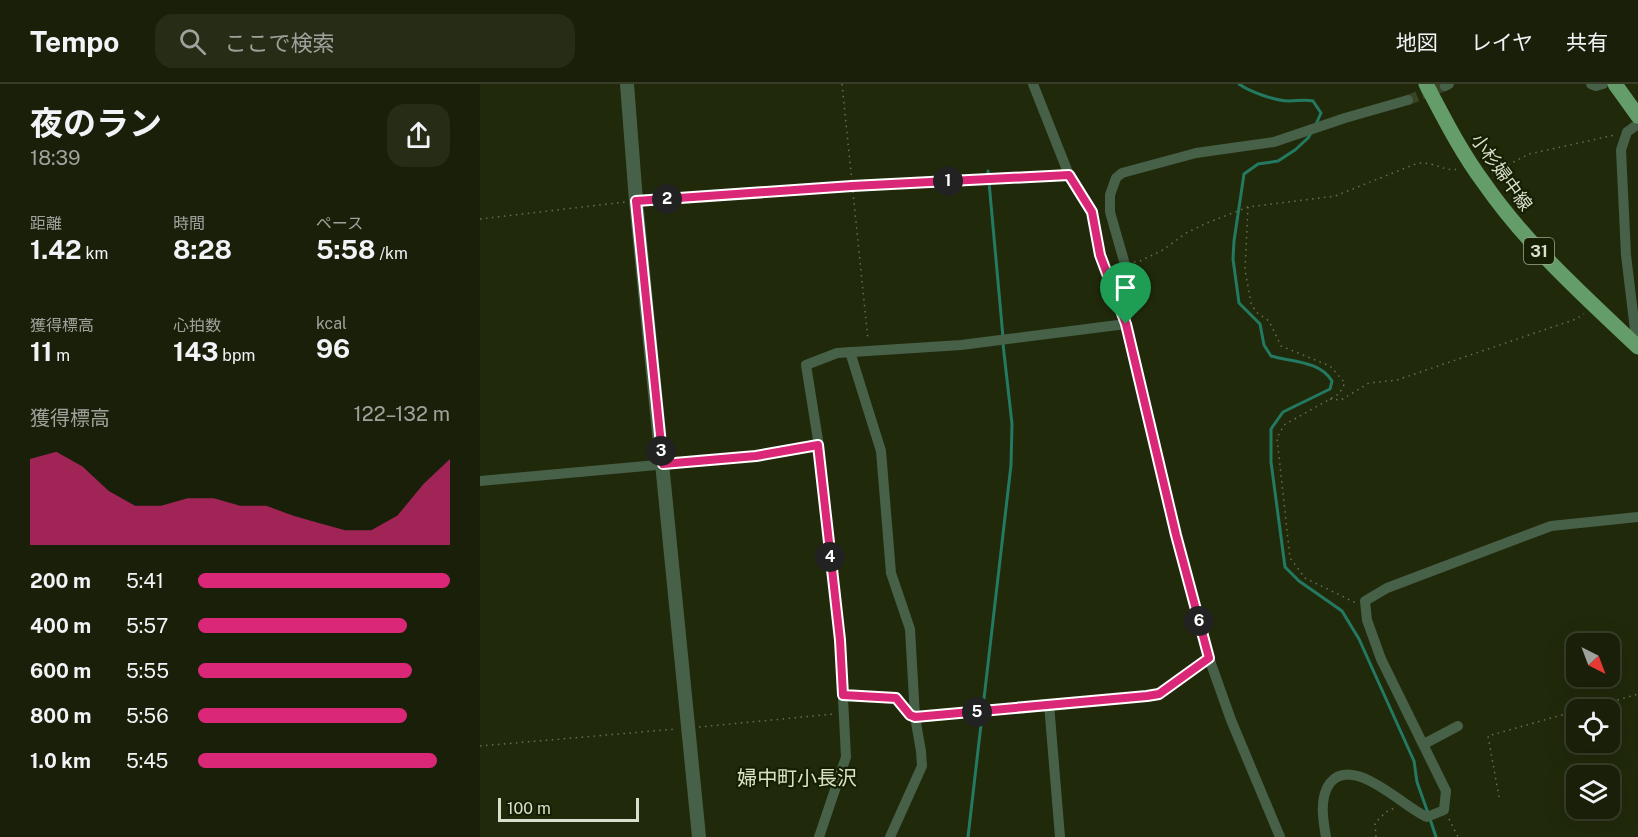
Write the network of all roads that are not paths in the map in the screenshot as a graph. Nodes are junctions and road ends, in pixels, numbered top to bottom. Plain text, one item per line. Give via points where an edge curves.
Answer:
1 (627, 84) edge
2 (1033, 84) edge
3 (1426, 84) edge
4 (1591, 84) edge
5 (1603, 84) edge
6 (1615, 84) edge
7 (1408, 100) tunnel mouth
8 (1638, 116) edge
9 (1638, 124) edge
10 (1126, 324) junction
11 (1635, 344) edge
12 (850, 352) junction
13 (818, 445) junction
14 (663, 464) junction
15 (480, 481) edge
16 (1638, 517) edge
17 (1209, 658) junction
18 (843, 695) junction
19 (1049, 704) junction
20 (915, 717) junction
21 (1458, 726) dead end
22 (1424, 744) junction
23 (699, 837) edge
24 (819, 837) edge
25 (890, 837) edge
26 (1060, 837) edge
27 (1280, 837) edge
28 (1326, 837) edge

1 - 14 street
2 - 10 street via 1069,175 1092,212 1100,255
3 - 11 main road, 小杉婦中線 / 31 via 1456,142 1510,218 1555,268
4 - 5 street
6 - 8 main road
7 - 10 street via 1274,142 1196,153 1122,173 1110,195 1110,212 1132,289
9 - 11 street via 1627,132 1621,150
10 - 12 street via 961,345
10 - 17 street
12 - 13 street via 806,365
12 - 20 street via 881,451 891,573 910,629
13 - 14 street via 756,456
13 - 18 street
14 - 15 street
14 - 23 street
16 - 22 street via 1551,526 1388,588 1365,601 1367,620 1381,659
17 - 19 street via 1159,694
17 - 27 street
18 - 20 street via 896,698
18 - 24 street via 846,757
19 - 20 street
19 - 26 street
20 - 25 street via 922,766
21 - 22 street
22 - 28 street via 1446,791 1444,810 1427,817 1352,773 1335,777 1324,791

